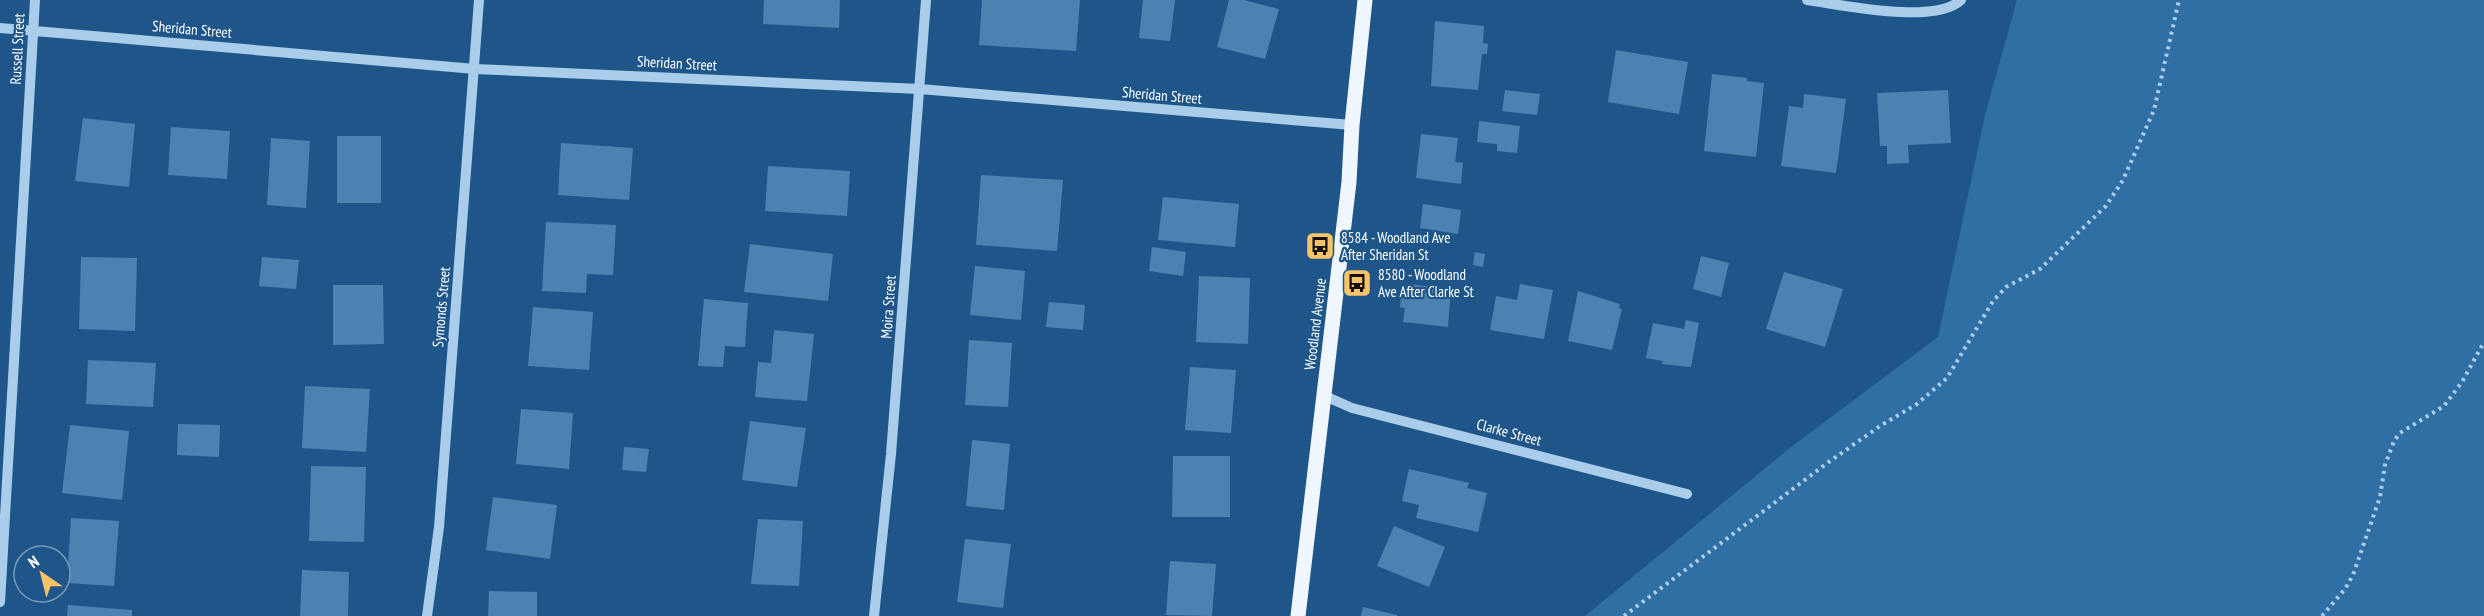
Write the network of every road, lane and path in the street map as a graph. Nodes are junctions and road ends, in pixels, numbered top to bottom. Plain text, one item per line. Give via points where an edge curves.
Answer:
1 (35, 0) edge
2 (479, 0) edge
3 (926, 0) edge
4 (1365, 0) edge
5 (1807, 0) edge
6 (1961, 0) edge
7 (2179, 0) edge
8 (0, 28) edge
9 (33, 31) junction
10 (475, 69) junction
11 (920, 89) junction
12 (1352, 125) junction
13 (2484, 342) edge
14 (1325, 396) junction
15 (1687, 494) dead end
16 (0, 602) edge
17 (427, 616) edge
18 (874, 616) edge
19 (1298, 616) edge
20 (1624, 616) edge
21 (2322, 616) edge

1 - 9 street, Russell Street
2 - 10 street, Symonds Street
3 - 11 street, Moira Street
4 - 12 main road, Woodland Avenue
5 - 6 street via 1939,12
7 - 20 path via 2154,110 2123,180 2106,206 2040,269 2006,287 1993,301 1947,378 1917,404 1826,464
8 - 9 street, Sheridan Street
9 - 10 street, Sheridan Street
9 - 16 street, Russell Street
10 - 11 street, Sheridan Street
10 - 17 street, Symonds Street via 439,527
11 - 12 street, Sheridan Street
11 - 18 street, Moira Street
12 - 14 main road, Woodland Avenue
13 - 21 path via 2444,406 2400,433 2394,441 2353,575
14 - 15 street, Clarke Street via 1352,408
14 - 19 main road, Woodland Avenue

